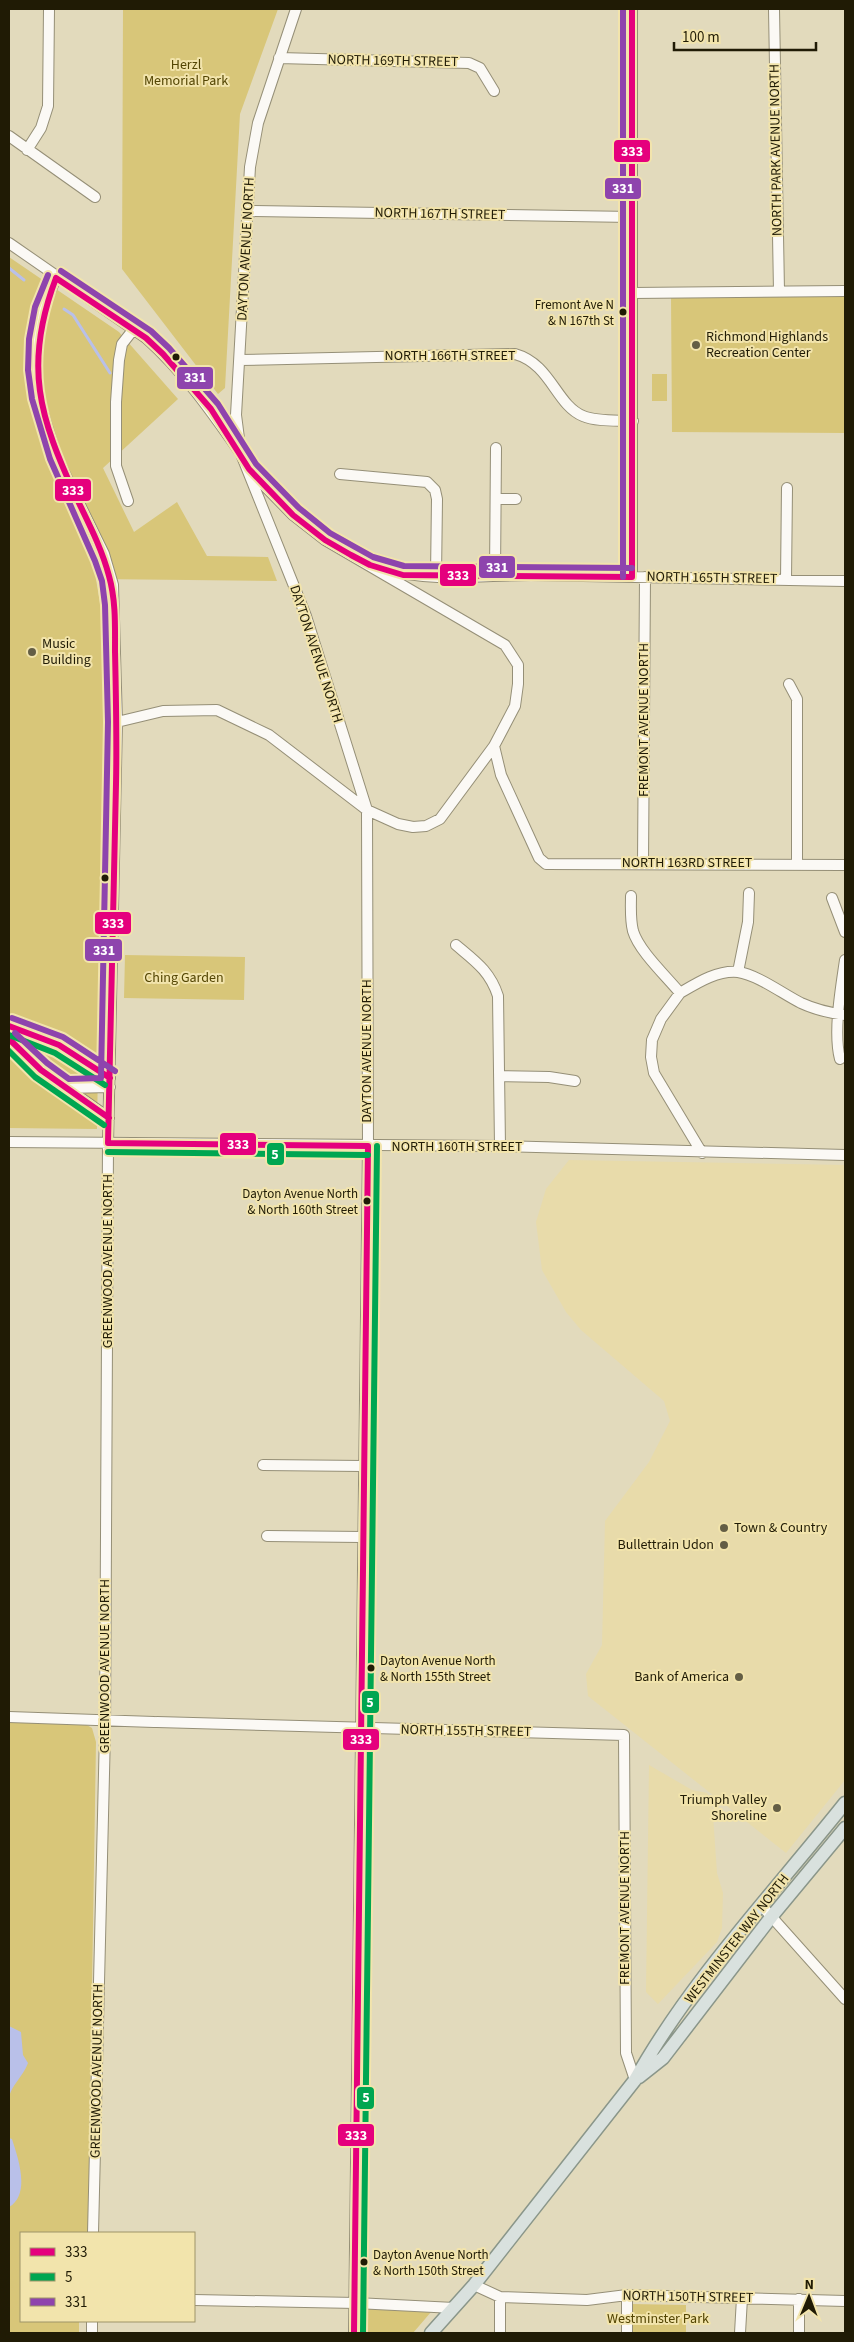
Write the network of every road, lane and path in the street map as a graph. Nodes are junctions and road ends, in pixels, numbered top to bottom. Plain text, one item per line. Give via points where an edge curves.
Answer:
1 (49, 9) edge
2 (296, 9) edge
3 (632, 9) edge
4 (774, 9) edge
5 (278, 58) junction
6 (494, 91) dead end
7 (9, 136) edge
8 (28, 150) junction
9 (95, 196) dead end
10 (248, 211) junction
11 (632, 217) junction
12 (9, 243) edge
13 (56, 278) junction
14 (779, 291) junction
15 (845, 291) edge
16 (632, 293) junction
17 (133, 330) junction
18 (240, 360) junction
19 (236, 411) junction
20 (215, 415) junction
21 (633, 421) junction
22 (496, 448) dead end
23 (241, 454) junction
24 (249, 469) junction
25 (340, 474) dead end
26 (787, 488) dead end
27 (496, 498) junction
28 (516, 499) dead end
29 (128, 501) dead end
30 (285, 506) junction
31 (268, 522) junction
32 (370, 565) junction
33 (495, 575) junction
34 (436, 576) junction
35 (632, 577) junction
36 (646, 577) junction
37 (786, 580) junction
38 (845, 581) edge
39 (789, 684) dead end
40 (117, 722) junction
41 (494, 746) junction
42 (366, 810) junction
43 (643, 862) junction
44 (797, 864) junction
45 (845, 865) edge
46 (749, 893) dead end
47 (631, 896) dead end
48 (832, 898) dead end
49 (845, 932) edge
50 (456, 945) dead end
51 (845, 960) edge
52 (738, 972) junction
53 (680, 993) junction
54 (842, 1015) edge
55 (9, 1026) edge
56 (9, 1039) edge
57 (840, 1059) dead end
58 (499, 1076) junction
59 (575, 1081) dead end
60 (110, 1082) junction
61 (66, 1088) junction
62 (109, 1118) junction
63 (9, 1142) edge
64 (108, 1143) junction
65 (368, 1146) junction
66 (500, 1146) junction
67 (702, 1152) junction
68 (845, 1155) edge
69 (262, 1465) dead end
70 (363, 1466) junction
71 (267, 1536) dead end
72 (362, 1538) junction
73 (9, 1717) edge
74 (105, 1721) junction
75 (362, 1728) junction
76 (624, 1735) joint
77 (845, 1803) edge
78 (845, 1828) edge
79 (761, 1905) junction
80 (772, 1916) junction
81 (845, 1999) edge
82 (635, 2080) junction
83 (93, 2232) edge
84 (474, 2285) junction
85 (627, 2295) junction
86 (500, 2297) junction
87 (742, 2298) junction
88 (195, 2300) edge
89 (799, 2300) junction
90 (845, 2301) edge
91 (356, 2303) junction
92 (454, 2308) junction
93 (354, 2333) edge
94 (432, 2333) edge
95 (437, 2333) edge
96 (500, 2333) edge
97 (627, 2333) edge
98 (740, 2333) edge
99 (799, 2333) edge

1 - 8 street via 48,106 41,128
2 - 5 street, DAYTON AVENUE NORTH
3 - 11 street
4 - 14 street, NORTH PARK AVENUE NORTH
5 - 6 street, NORTH 169TH STREET via 469,63 480,68
5 - 10 street, DAYTON AVENUE NORTH via 258,123 250,167
7 - 8 street
8 - 9 street
10 - 11 street, NORTH 167TH STREET
10 - 18 street, DAYTON AVENUE NORTH
11 - 16 street
12 - 13 street
13 - 17 street
13 - 40 street, GREENWOOD AVENUE NORTH via 38,329 37,388 56,456 104,554 113,584
14 - 15 street
14 - 16 street
16 - 21 street
17 - 20 street via 163,354
17 - 29 street via 122,344 116,402 116,466
18 - 19 street, DAYTON AVENUE NORTH
18 - 21 street, NORTH 166TH STREET via 515,354 528,357 538,366 572,409 582,416
19 - 20 street via 226,417
19 - 23 street, DAYTON AVENUE NORTH
20 - 23 street
21 - 35 street
22 - 27 street
23 - 24 street, DAYTON AVENUE NORTH
24 - 30 street
24 - 31 street, DAYTON AVENUE NORTH
25 - 34 street via 427,482 435,490
26 - 37 street
27 - 28 street
27 - 33 street
30 - 31 street via 275,509
30 - 32 street via 325,540
31 - 42 street, DAYTON AVENUE NORTH via 306,616
32 - 34 street, NORTH 165TH STREET via 403,575
32 - 41 street via 505,646 518,664 515,706
33 - 34 street, NORTH 165TH STREET
33 - 35 street, NORTH 165TH STREET
35 - 36 street, NORTH 165TH STREET
36 - 37 street, NORTH 165TH STREET
36 - 43 street, FREMONT AVENUE NORTH
37 - 38 street, NORTH 165TH STREET
39 - 44 street via 798,699
40 - 42 street via 163,711 217,710 270,735
40 - 60 street, GREENWOOD AVENUE NORTH
41 - 42 street via 440,819 426,826 398,824
41 - 43 street, NORTH 163RD STREET via 501,776 538,858 546,864
42 - 65 street, DAYTON AVENUE NORTH
43 - 44 street, NORTH 163RD STREET
44 - 45 street, NORTH 163RD STREET
46 - 52 street via 748,922
47 - 53 street via 633,932
48 - 49 street
50 - 58 street via 485,970 498,996
51 - 54 street via 839,998
52 - 53 street via 704,979
52 - 54 street via 801,1003
53 - 67 street via 661,1019 652,1040 650,1057 654,1073
54 - 57 street via 836,1047
55 - 60 street via 59,1044
56 - 61 street via 41,1070
58 - 59 street
58 - 66 street
60 - 61 street
60 - 62 street, GREENWOOD AVENUE NORTH
61 - 62 street
62 - 64 street, GREENWOOD AVENUE NORTH
63 - 64 street, NORTH 160TH STREET
64 - 65 street, NORTH 160TH STREET
64 - 74 street, GREENWOOD AVENUE NORTH
65 - 66 street, NORTH 160TH STREET
65 - 70 street, DAYTON AVENUE NORTH
66 - 67 street, NORTH 160TH STREET
67 - 68 street, NORTH 160TH STREET
69 - 70 street
70 - 72 street, DAYTON AVENUE NORTH
71 - 72 street
72 - 75 street, DAYTON AVENUE NORTH
73 - 74 street, NORTH 155TH STREET
74 - 75 street, NORTH 155TH STREET
74 - 83 street, GREENWOOD AVENUE NORTH
75 - 76 street, NORTH 155TH STREET
75 - 91 street, DAYTON AVENUE NORTH
76 - 82 street, FREMONT AVENUE NORTH via 626,2053
77 - 79 main road, WESTMINSTER WAY NORTH
78 - 80 main road, WESTMINSTER WAY NORTH
79 - 80 street
79 - 82 main road, WESTMINSTER WAY NORTH via 656,2042
80 - 81 street
80 - 82 main road, WESTMINSTER WAY NORTH via 663,2058
82 - 84 main road, WESTMINSTER WAY NORTH
84 - 86 street, NORTH 150TH STREET
84 - 92 main road, WESTMINSTER WAY NORTH
85 - 86 street, NORTH 150TH STREET via 587,2300
85 - 87 street, NORTH 150TH STREET
85 - 97 street
86 - 96 street
87 - 89 street, NORTH 150TH STREET
87 - 98 street
88 - 91 street
89 - 90 street, NORTH 150TH STREET
89 - 99 street
91 - 92 street
91 - 93 street, DAYTON AVENUE NORTH
92 - 94 main road, WESTMINSTER WAY NORTH
92 - 95 main road, WESTMINSTER WAY NORTH

